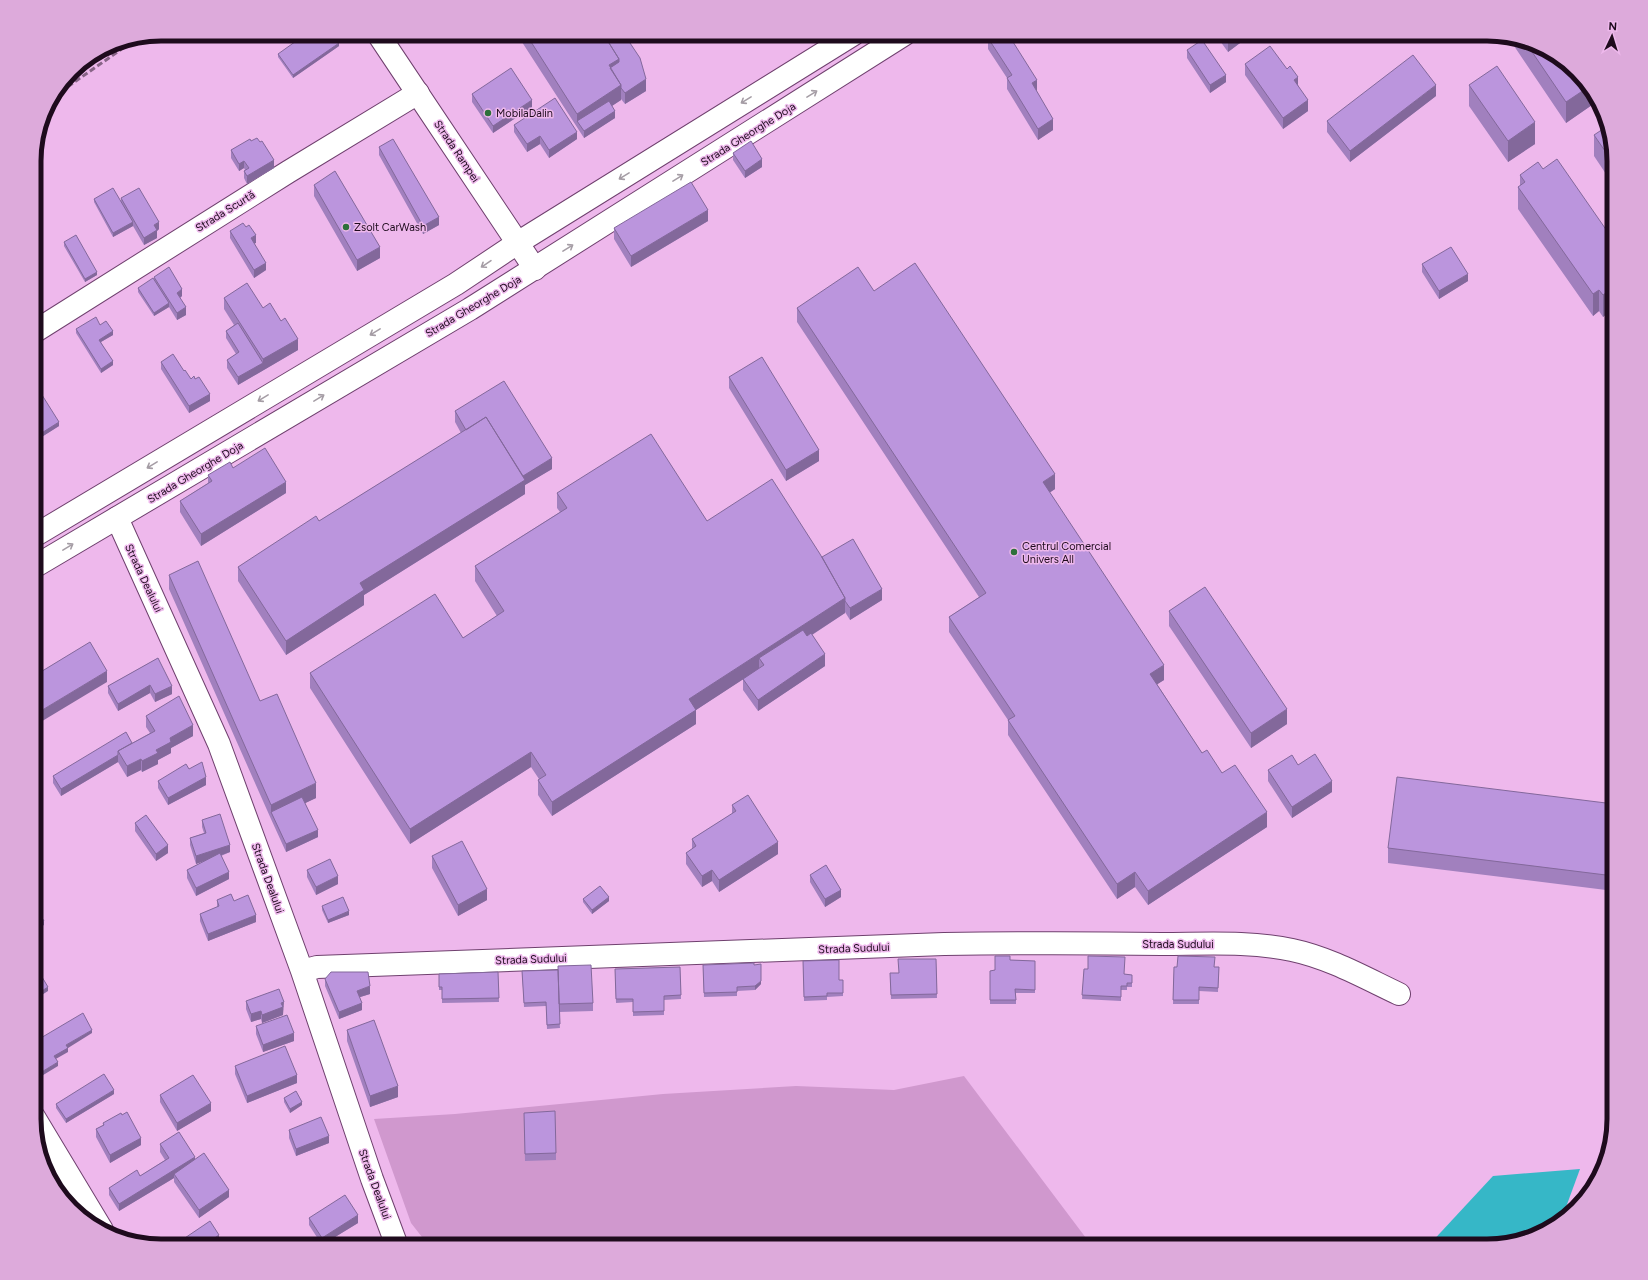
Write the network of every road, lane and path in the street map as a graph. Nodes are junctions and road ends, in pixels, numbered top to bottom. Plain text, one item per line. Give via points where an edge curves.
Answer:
1 (383, 41) edge
2 (843, 41) edge
3 (894, 41) edge
4 (418, 93) junction
5 (519, 242) junction
6 (535, 269) junction
7 (41, 328) edge
8 (117, 518) junction
9 (41, 532) edge
10 (41, 563) edge
11 (302, 971) junction
12 (1399, 994) dead end
13 (41, 1129) edge
14 (95, 1219) edge
15 (395, 1239) edge

1 - 4 street, Strada Rampei
2 -> 5 street
6 -> 3 street, Strada Gheorghe Doja
4 - 5 street, Strada Rampei
4 - 7 street, Strada Scurtă
5 - 6 street, Strada Rampei
5 -> 9 street via 456,284
8 -> 6 street, Strada Gheorghe Doja
10 -> 8 street, Strada Gheorghe Doja
8 - 11 street, Strada Dealului via 219,744
11 - 12 street, Strada Sudului via 317,967 944,944 1221,944 1298,951
11 - 15 street, Strada Dealului via 372,1179
13 - 14 street

